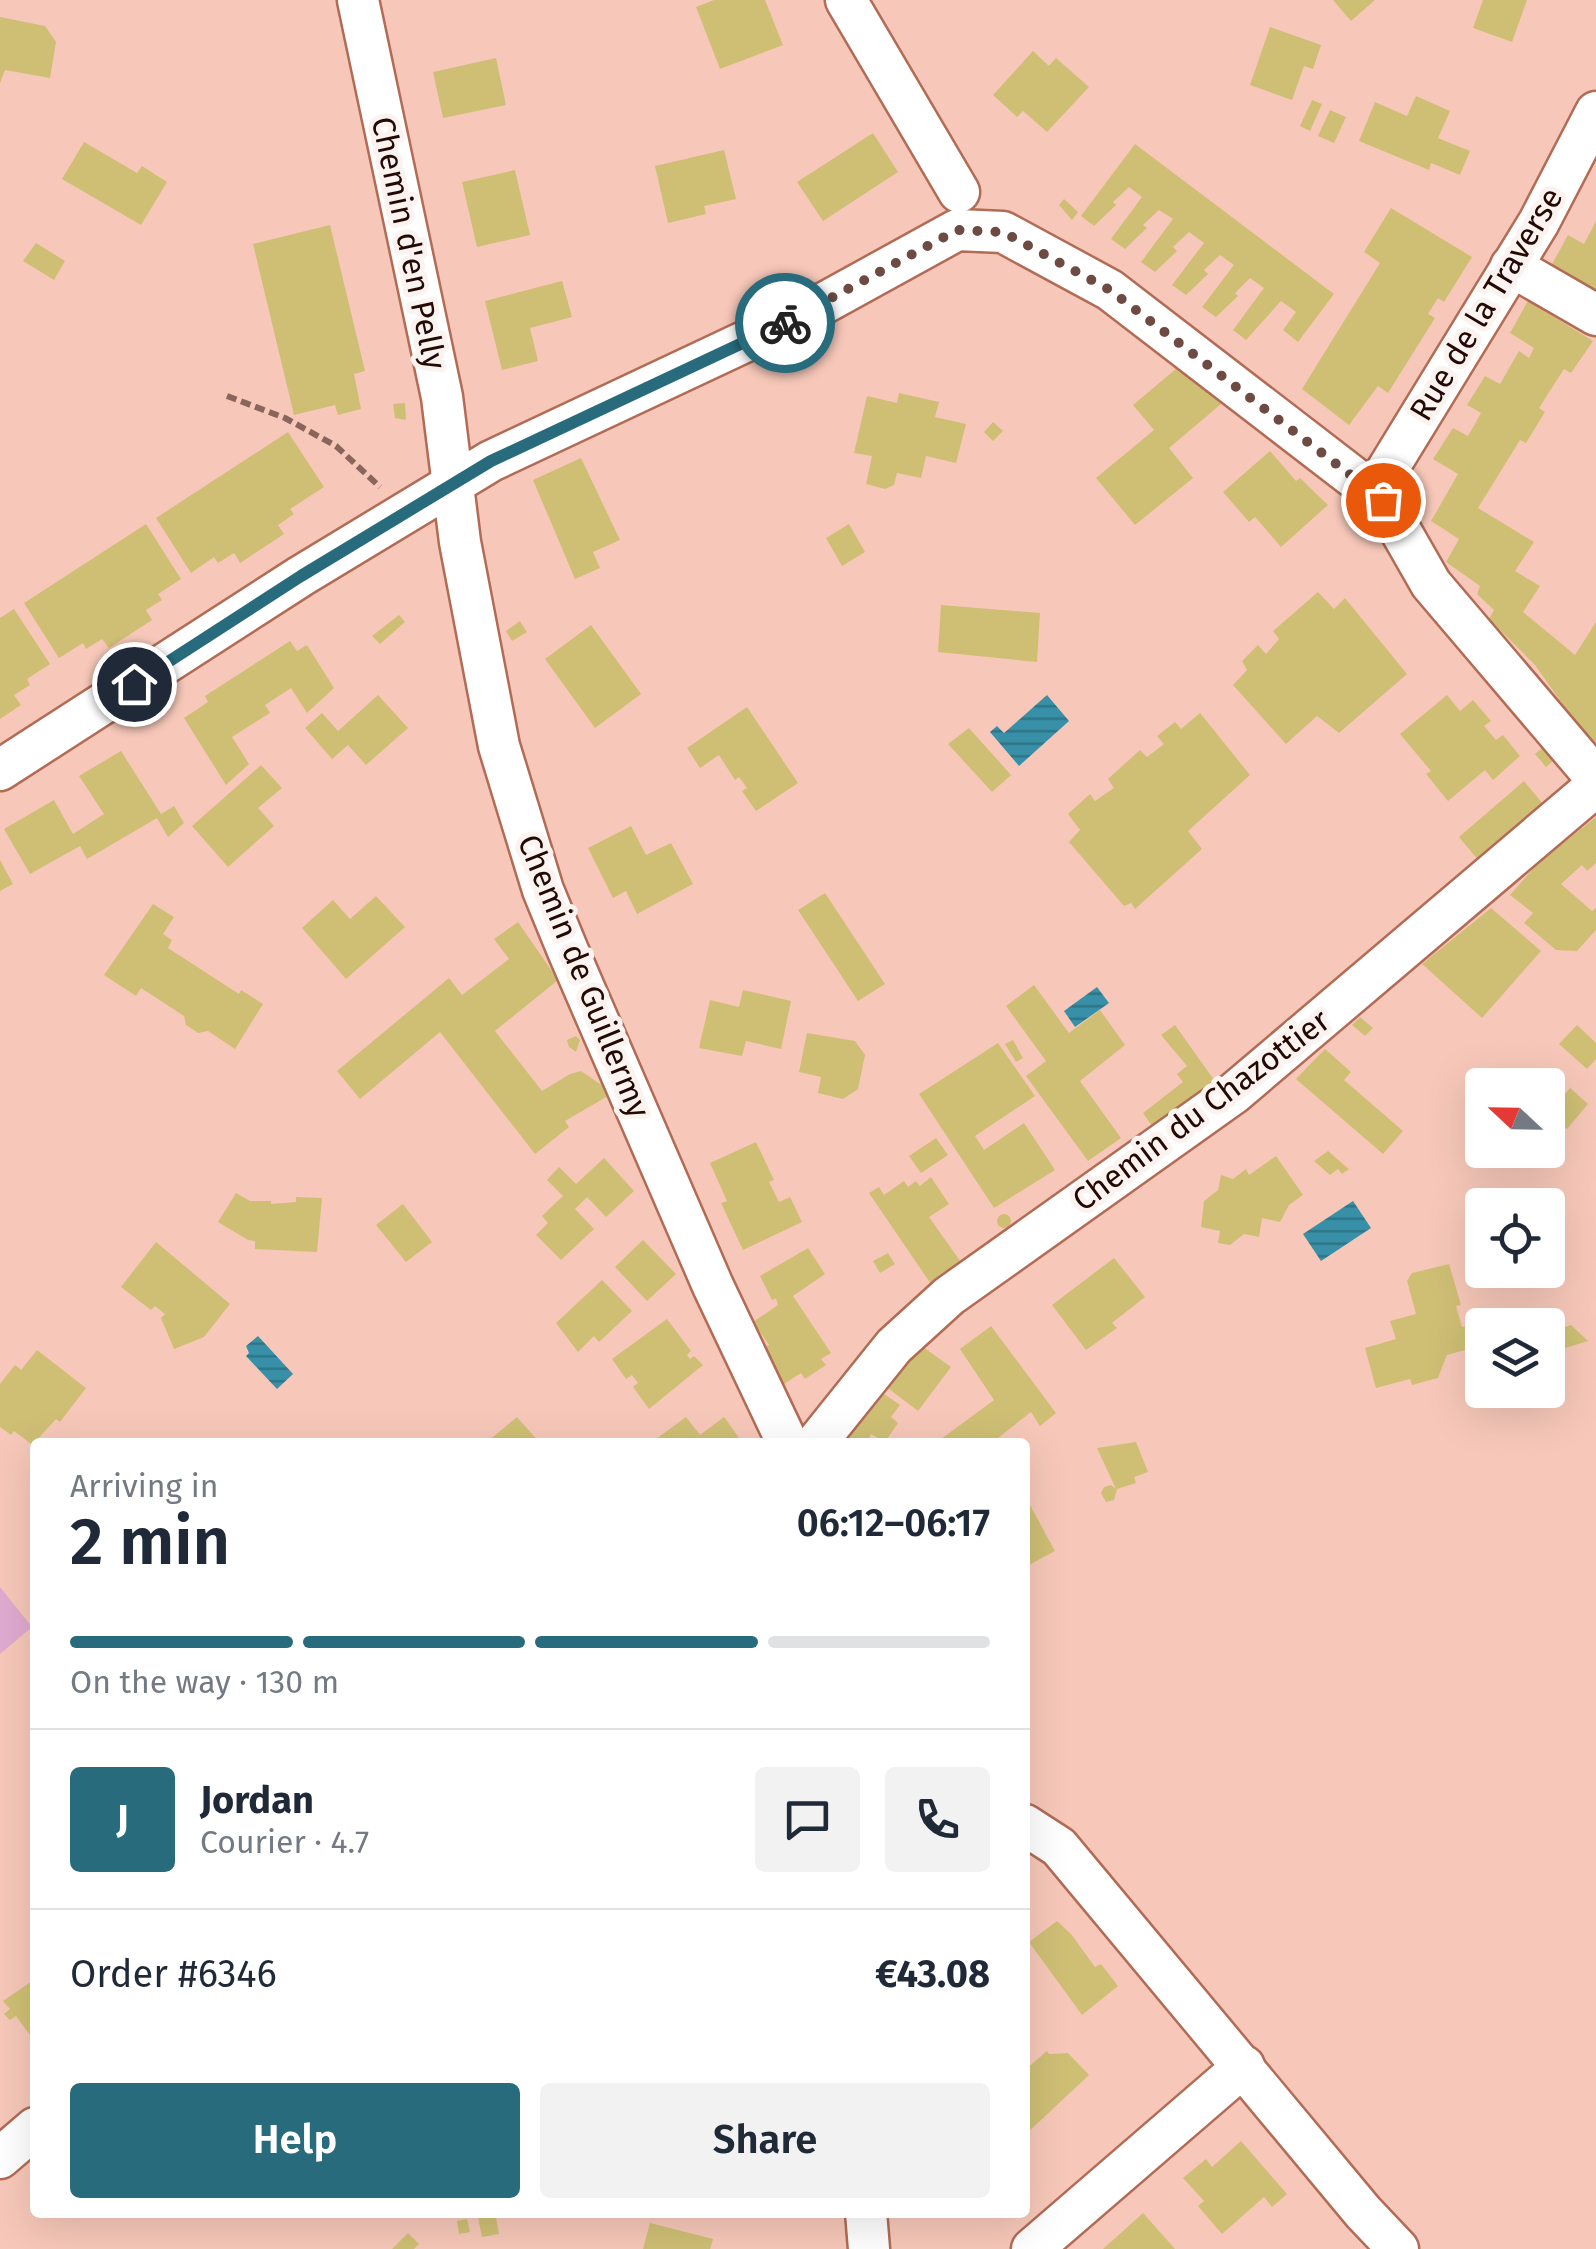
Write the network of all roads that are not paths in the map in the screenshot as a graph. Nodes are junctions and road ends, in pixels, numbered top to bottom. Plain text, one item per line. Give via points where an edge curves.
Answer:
1 (358, 0) edge
2 (846, 0) edge
3 (1596, 112) edge
4 (958, 211) junction
5 (1512, 266) junction
6 (1596, 315) edge
7 (452, 487) junction
8 (1374, 493) junction
9 (0, 770) edge
10 (1596, 778) edge
11 (1596, 786) edge
12 (785, 1438) edge
13 (821, 1438) edge
14 (1030, 1829) edge
15 (1244, 2066) junction
16 (30, 2132) edge
17 (0, 2158) edge
18 (866, 2218) edge
19 (869, 2249) edge
20 (1032, 2249) edge
21 (1398, 2249) edge

1 - 7 street, Chemin d'en Pelly via 442,397
2 - 4 street
3 - 5 street, Rue de la Traverse
4 - 7 street via 808,312 491,461
4 - 8 street via 1110,290
5 - 6 street
5 - 8 street, Rue de la Traverse
7 - 9 street
7 - 12 street, Chemin de Guillermy via 500,746 543,890
8 - 10 street via 1431,584
11 - 13 street, Chemin du Chazottier via 1232,1094 949,1296 894,1346
14 - 15 street via 1058,1847
15 - 20 street
15 - 21 street
16 - 17 street
18 - 19 street

